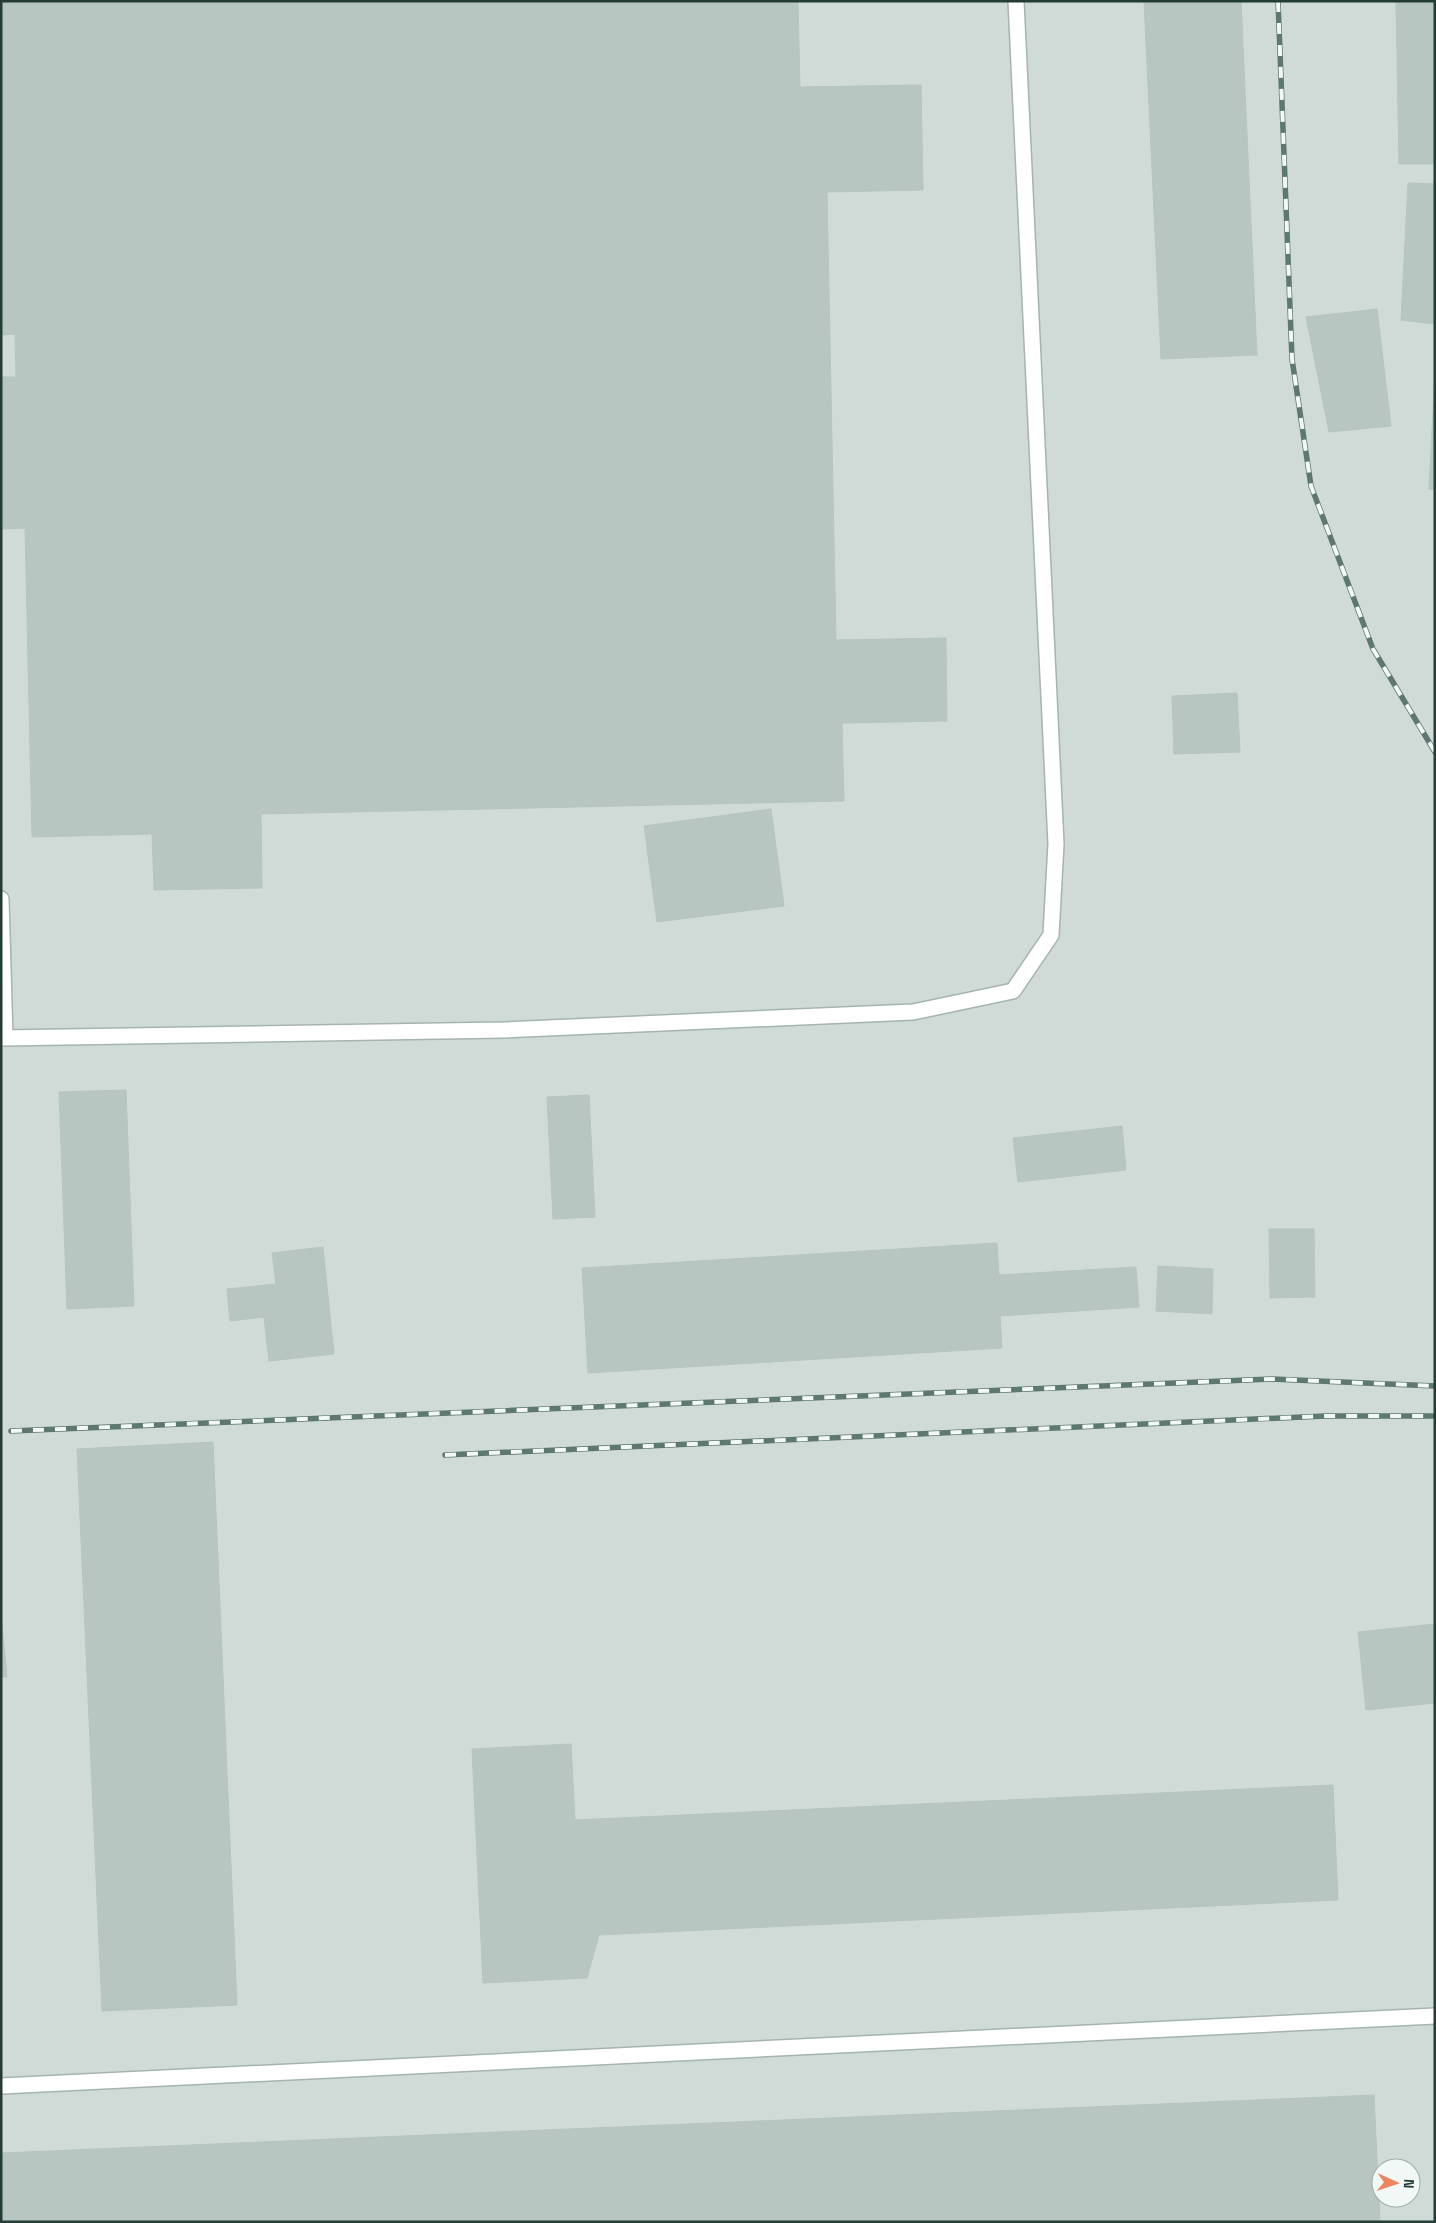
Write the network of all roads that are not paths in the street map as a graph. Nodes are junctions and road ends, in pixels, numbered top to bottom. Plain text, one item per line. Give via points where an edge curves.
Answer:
1 (1016, 1) edge
2 (1, 899) edge
3 (3, 1038) edge
4 (1435, 2016) edge
5 (1, 2086) edge

1 - 3 lane via 1056,844 1051,935 1013,991 913,1012 503,1030
2 - 3 lane
4 - 5 lane

